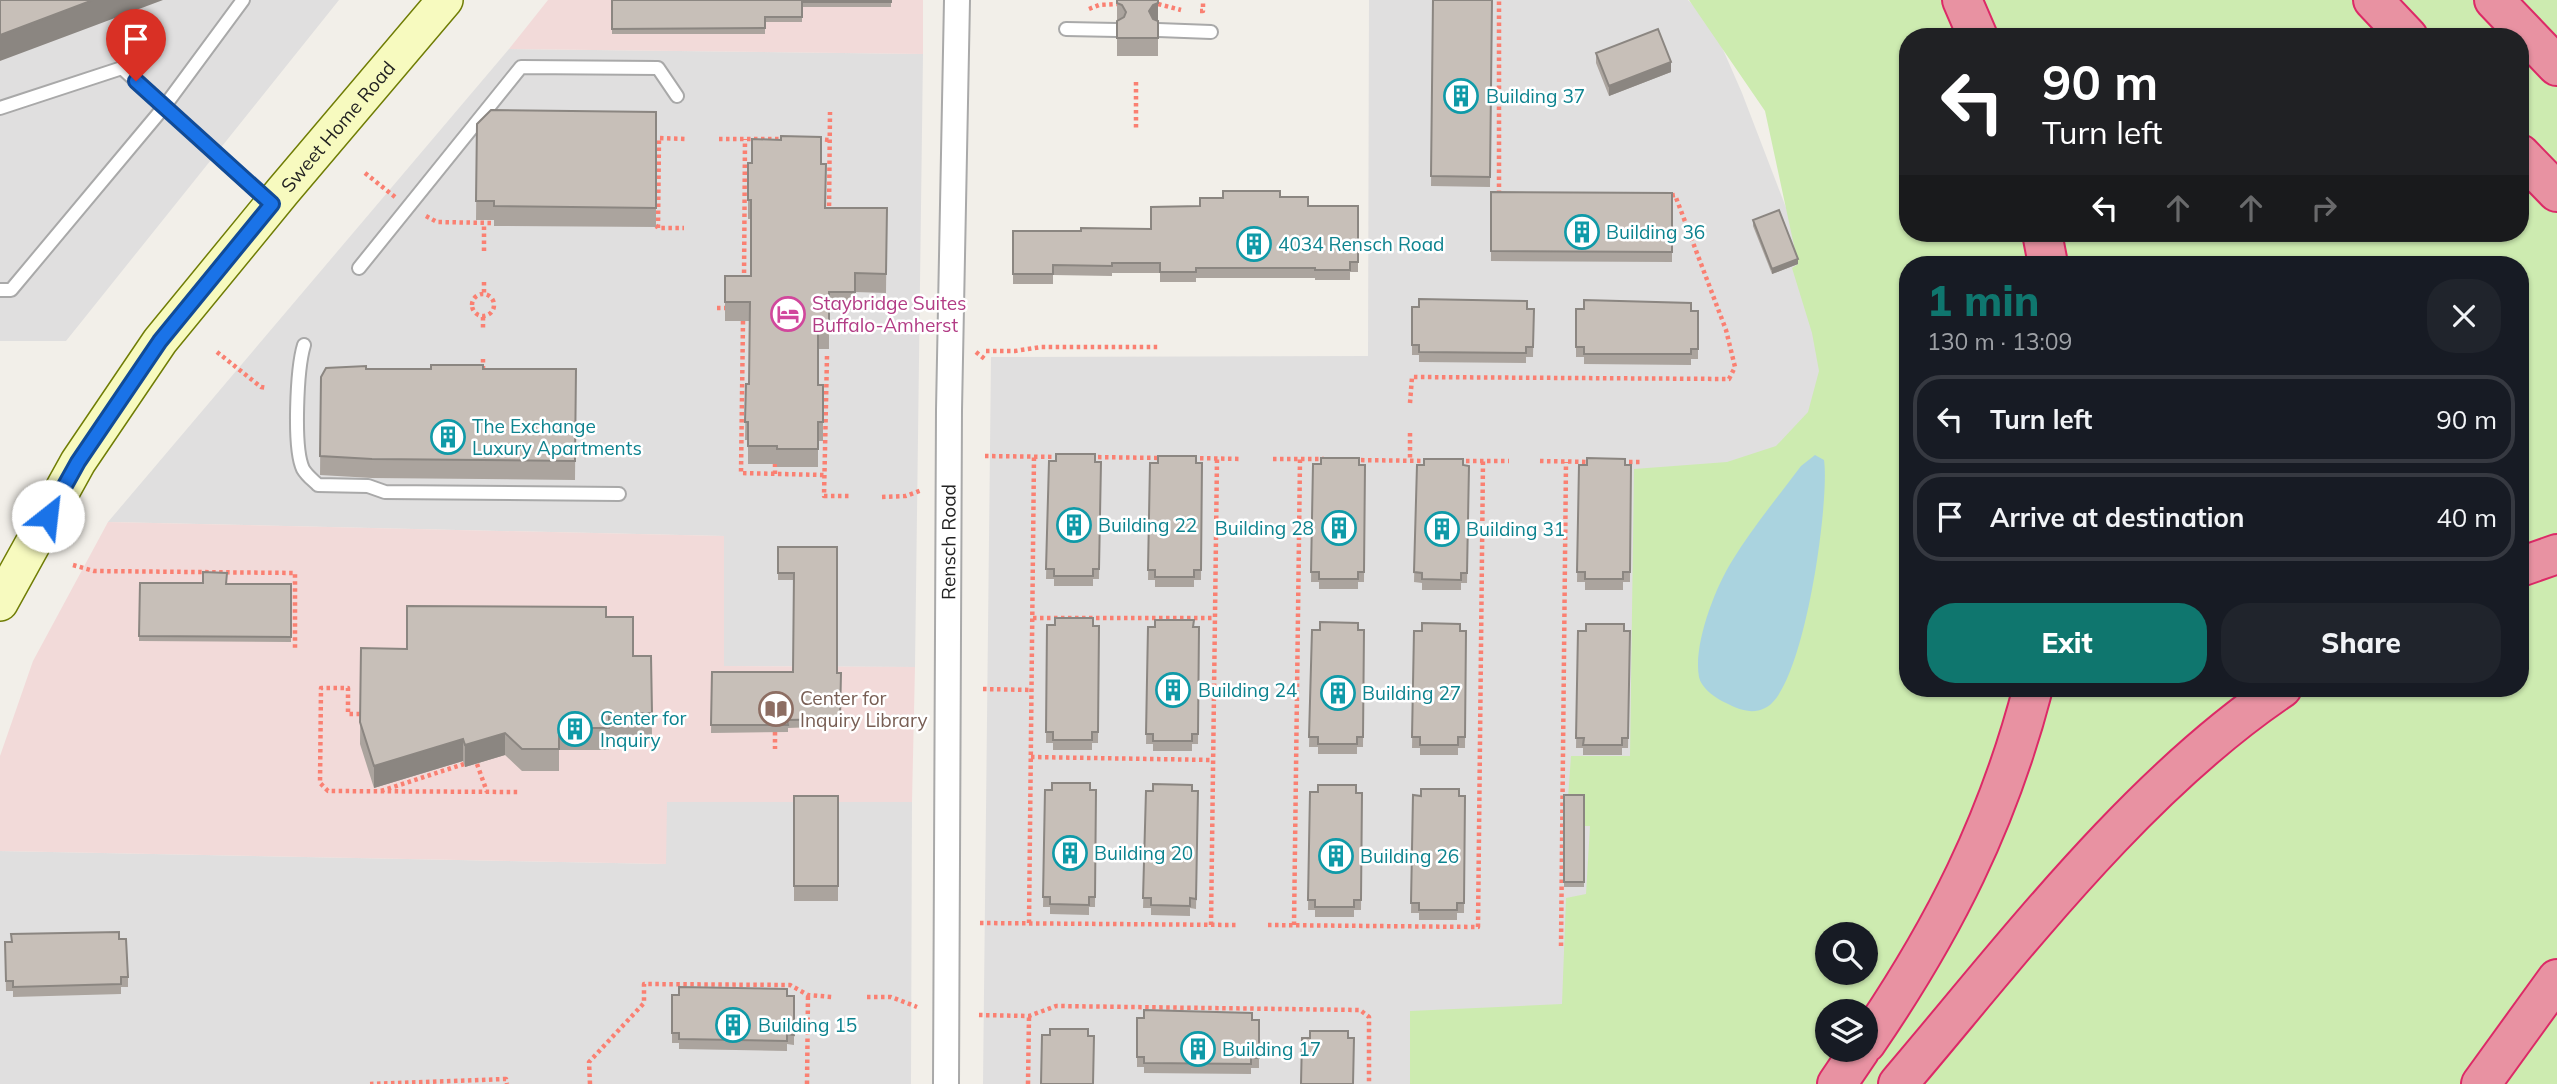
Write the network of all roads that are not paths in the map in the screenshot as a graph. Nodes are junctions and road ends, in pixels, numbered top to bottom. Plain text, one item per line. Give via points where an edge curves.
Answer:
1 (243, 0) edge
2 (957, 0) edge
3 (1962, 0) edge
4 (2373, 0) edge
5 (2494, 0) edge
6 (436, 3) edge
7 (1974, 28) edge
8 (2399, 28) edge
9 (2521, 28) edge
10 (1066, 30) dead end
11 (1117, 30) edge
12 (1158, 30) edge
13 (1211, 32) dead end
14 (2529, 37) edge
15 (2557, 66) edge
16 (677, 96) dead end
17 (164, 107) junction
18 (0, 108) edge
19 (2529, 163) edge
20 (2557, 192) edge
21 (272, 204) junction
22 (359, 268) dead end
23 (0, 290) edge
24 (304, 345) dead end
25 (620, 494) dead end
26 (2557, 554) edge
27 (2529, 564) edge
28 (0, 603) edge
29 (2030, 697) edge
30 (2270, 697) edge
31 (2557, 979) edge
32 (1878, 1024) edge
33 (1852, 1062) edge
34 (946, 1084) edge
35 (1837, 1084) edge
36 (1898, 1084) edge
37 (2481, 1084) edge

1 - 17 lane
2 - 34 street, Rensch Road via 949,424
3 - 7 highway
4 - 8 highway
5 - 9 highway
6 - 21 main road, Sweet Home Road
10 - 11 lane
12 - 13 lane
14 - 15 highway
16 - 22 lane via 658,68 521,67
17 - 18 lane via 122,68
17 - 21 lane
17 - 23 lane via 11,290
19 - 20 highway
21 - 28 main road, Sweet Home Road via 153,352 78,462
24 - 25 lane via 299,361 298,446 303,470 318,485 368,486 385,492
26 - 27 highway
29 - 32 highway via 1999,800 1979,848
30 - 36 highway via 2228,728 2116,832
31 - 37 highway
33 - 35 highway

